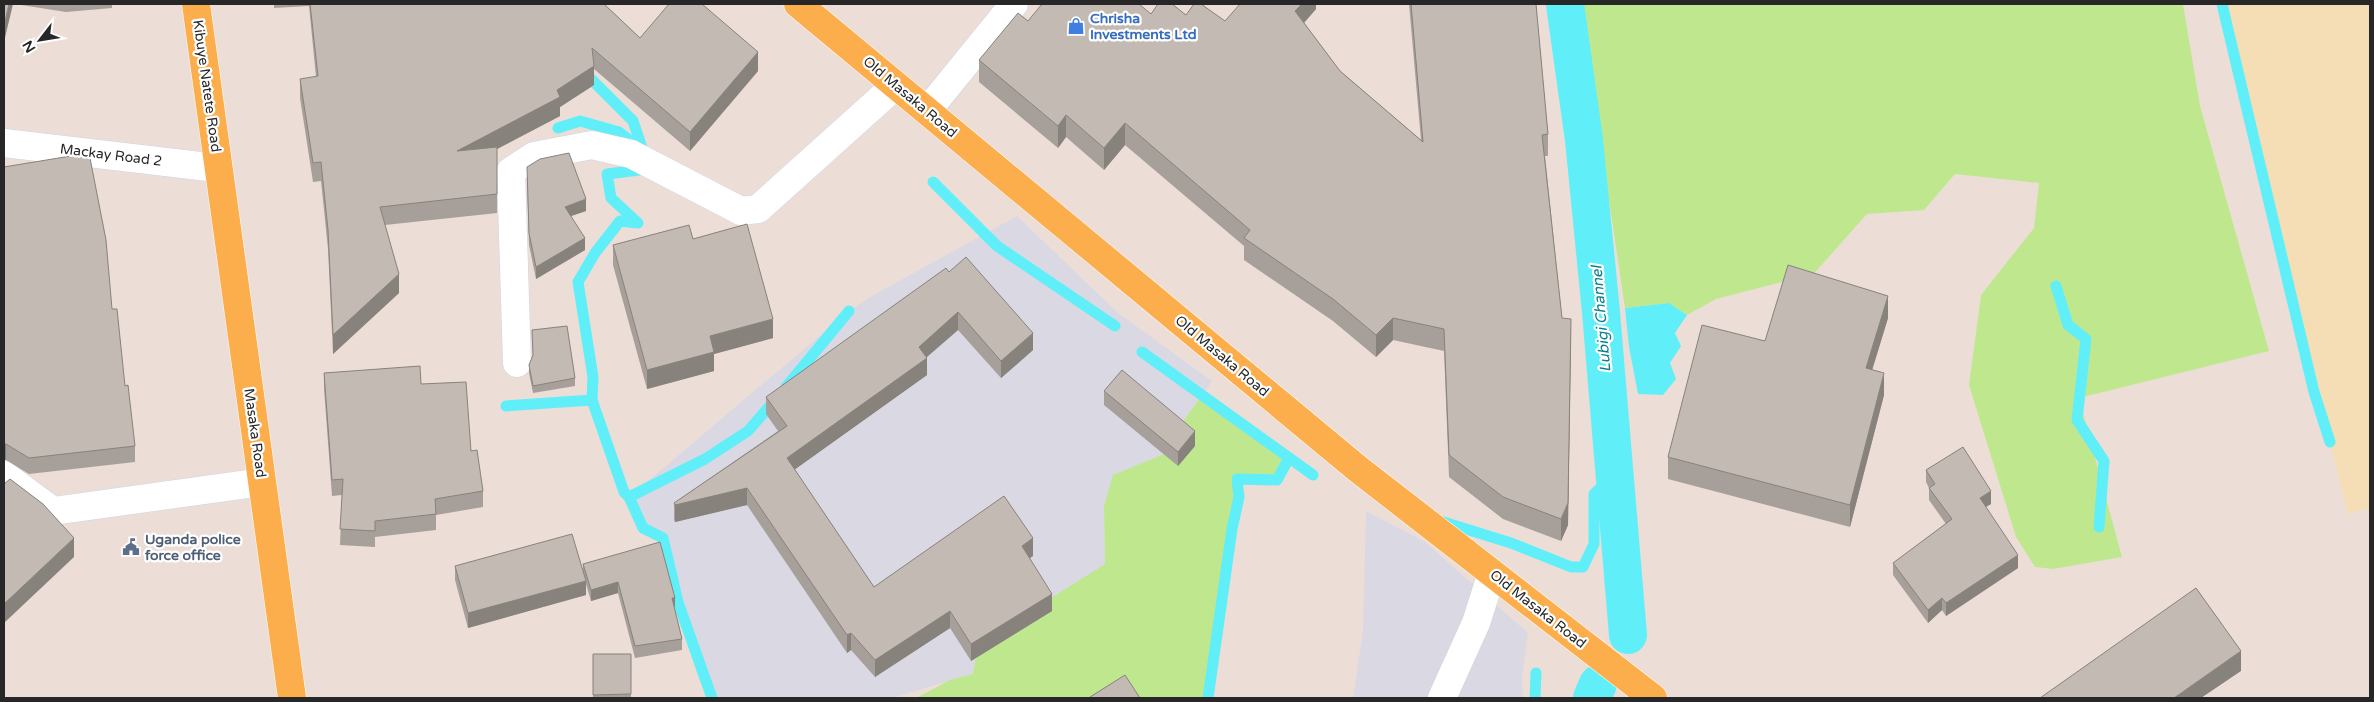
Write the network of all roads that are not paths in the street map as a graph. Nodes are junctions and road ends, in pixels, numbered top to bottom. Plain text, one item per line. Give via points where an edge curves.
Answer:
1 (196, 4) edge
2 (798, 4) edge
3 (1014, 4) edge
4 (896, 85) junction
5 (927, 111) junction
6 (4, 143) edge
7 (218, 168) junction
8 (517, 363) dead end
9 (4, 475) edge
10 (262, 482) junction
11 (1492, 572) junction
12 (292, 698) edge
13 (1442, 698) edge
14 (1653, 698) edge

1 - 7 main road, Kibuye Natete Road
2 - 4 main road, Old Masaka Road
3 - 5 street
4 - 5 main road, Old Masaka Road
4 - 8 street via 758,209 741,211 631,154 592,145 534,156 511,171
5 - 11 main road, Old Masaka Road via 1358,469
6 - 7 street, Mackay Road 2
7 - 10 main road, Masaka Road
9 - 10 street via 53,511
10 - 12 main road, Masaka Road
11 - 13 street via 1476,623
11 - 14 main road, Old Masaka Road

